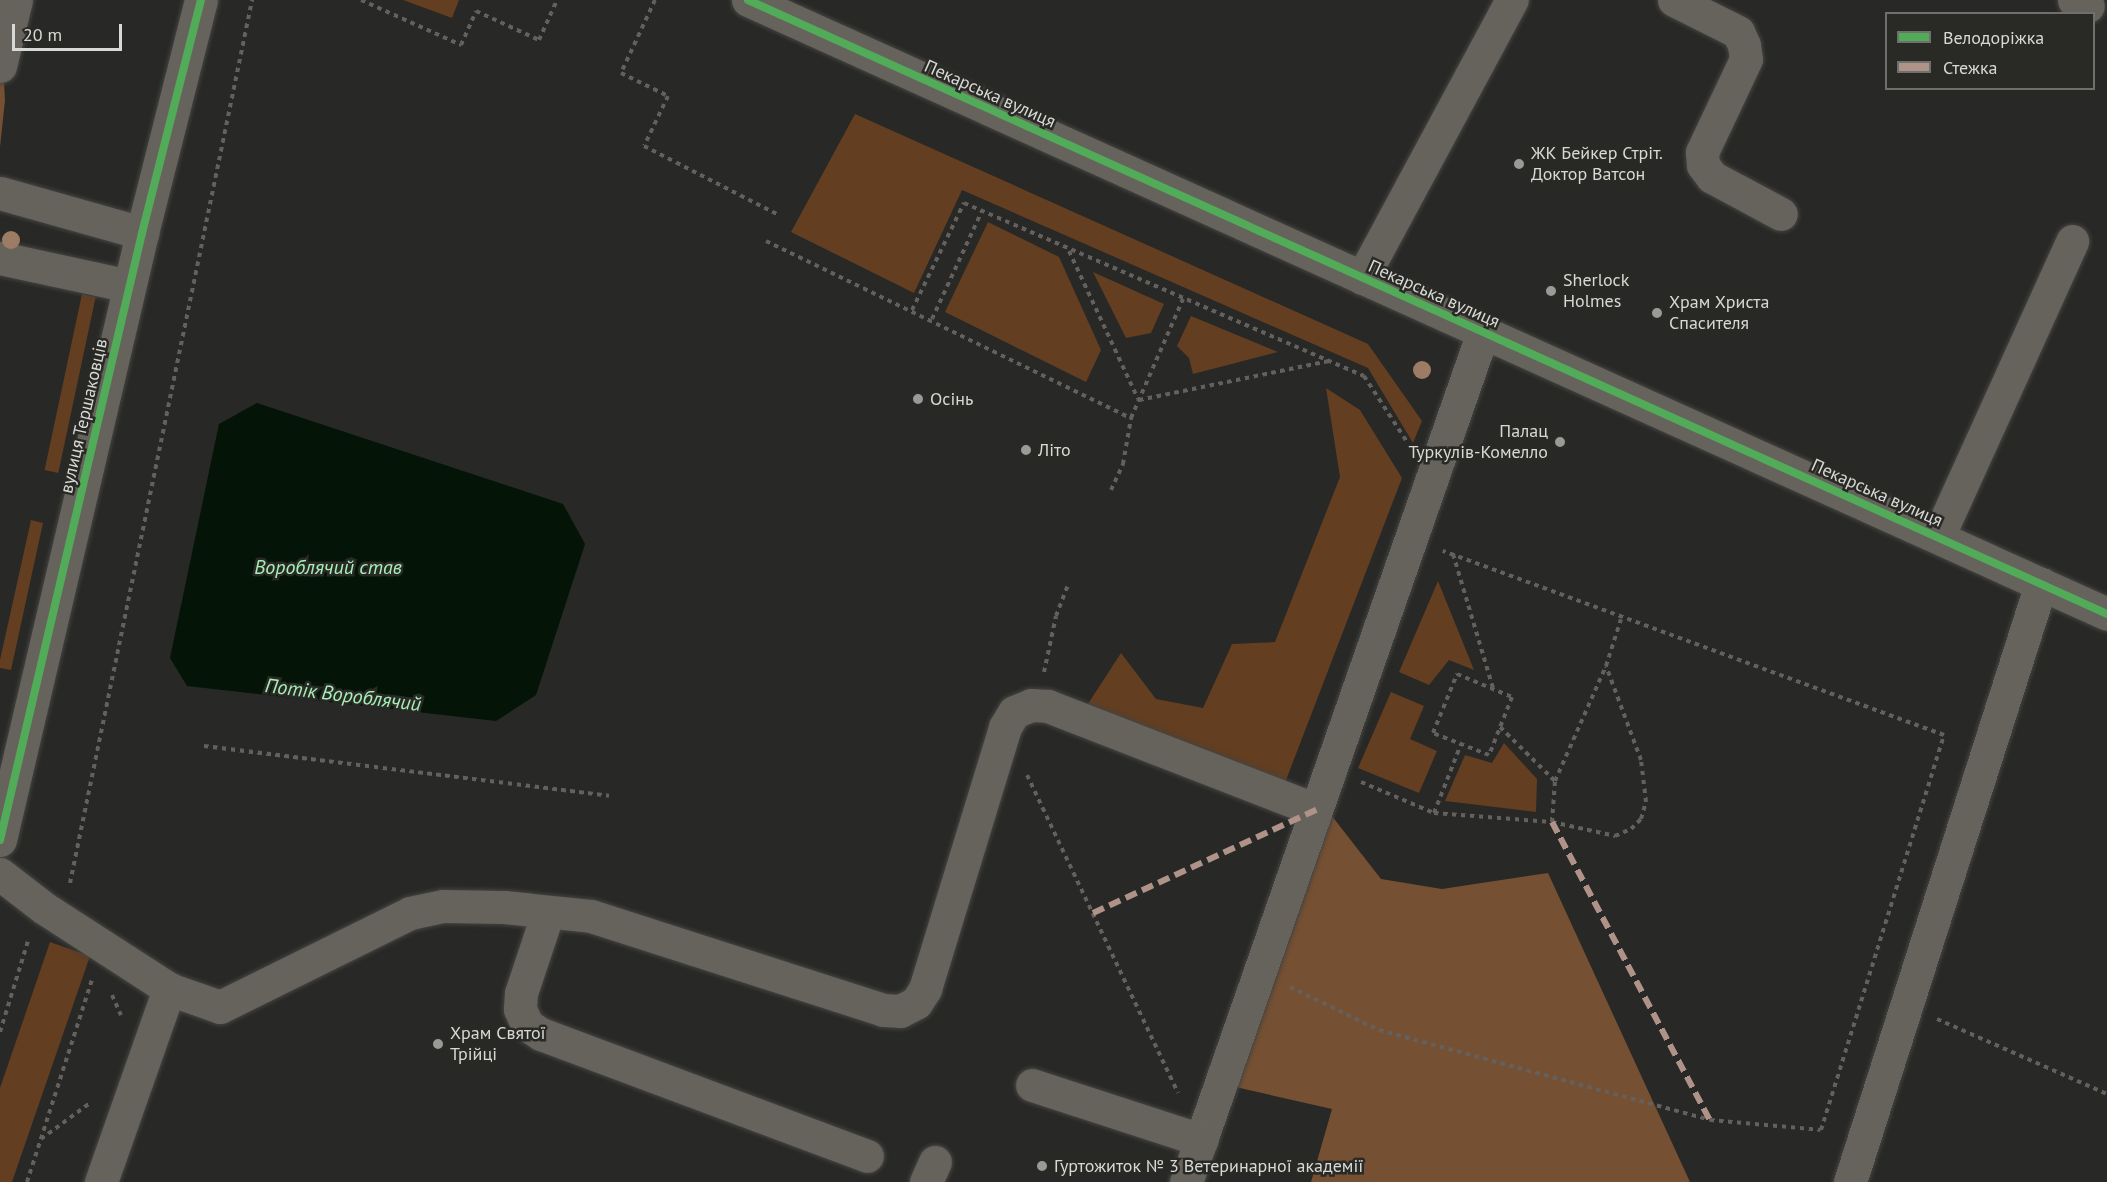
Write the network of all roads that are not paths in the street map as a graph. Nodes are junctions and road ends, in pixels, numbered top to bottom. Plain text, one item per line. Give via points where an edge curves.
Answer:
1 (16, 0) edge
2 (201, 0) edge
3 (748, 0) edge
4 (1512, 0) edge
5 (1674, 0) edge
6 (0, 66) edge
7 (0, 193) edge
8 (1781, 214) dead end
9 (142, 233) junction
10 (2072, 241) dead end
11 (0, 258) edge
12 (1362, 278) junction
13 (129, 286) junction
14 (1483, 332) junction
15 (1938, 537) junction
16 (2041, 584) junction
17 (2107, 614) edge
18 (1316, 810) junction
19 (0, 840) edge
20 (0, 874) edge
21 (548, 912) junction
22 (169, 989) junction
23 (1032, 1085) dead end
24 (1201, 1140) junction
25 (867, 1156) dead end
26 (101, 1182) edge
27 (1186, 1182) edge
28 (1850, 1182) edge

1 - 6 street
2 - 9 street, вулиця Тершаковців
3 - 12 street, Пекарська вулиця
4 - 12 street
5 - 8 street via 1738,32 1744,45 1746,59 1702,152 1702,165 1712,177
7 - 9 street
9 - 13 street, вулиця Тершаковців
10 - 15 street
11 - 13 street
12 - 14 street, Пекарська вулиця
13 - 19 street, вулиця Тершаковців
14 - 15 street, Пекарська вулиця
14 - 18 street
15 - 16 street, Пекарська вулиця
16 - 17 street, Пекарська вулиця
16 - 28 street
18 - 21 street via 1048,706 1014,712 1005,727 925,988 916,1003 900,1011 883,1010 591,916
18 - 24 street
20 - 22 street via 44,908
21 - 22 street via 443,906 410,914 220,1007
21 - 25 street via 521,993 520,1009 527,1024 540,1034
22 - 26 street
23 - 24 street
24 - 27 street

